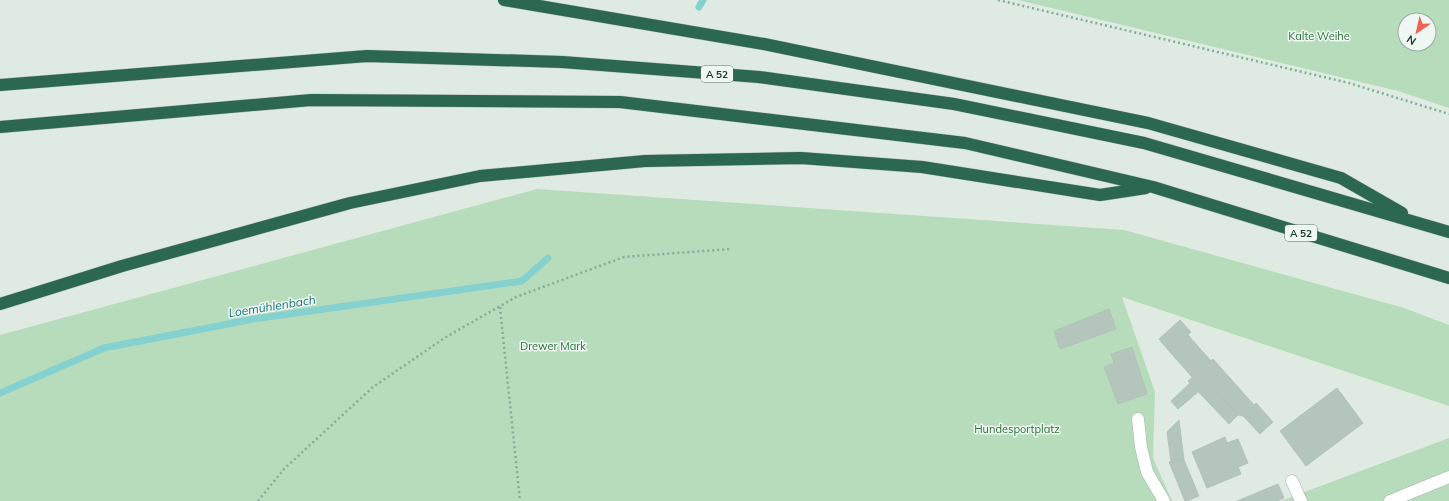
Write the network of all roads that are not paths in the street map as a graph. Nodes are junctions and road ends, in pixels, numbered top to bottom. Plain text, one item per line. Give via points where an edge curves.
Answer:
1 (504, 0) edge
2 (0, 85) edge
3 (0, 127) edge
4 (1154, 187) junction
5 (1418, 222) junction
6 (1449, 232) edge
7 (1449, 278) edge
8 (0, 304) edge
9 (1138, 419) dead end
10 (1449, 477) edge
11 (1292, 481) dead end
12 (1164, 501) edge
13 (1301, 501) edge
14 (1390, 501) edge

1 - 5 highway via 764,44 1148,124 1341,178
2 - 5 highway, A 52 via 367,56 562,62 759,77 954,104 1144,144
3 - 4 highway, A 52 via 311,100 620,102 965,143
4 - 7 highway, A 52
4 - 8 highway via 1100,195 922,167 801,158 645,161 488,175 350,202 122,266
5 - 6 highway, A 52
9 - 12 lane via 1147,472
10 - 14 lane
11 - 13 lane

